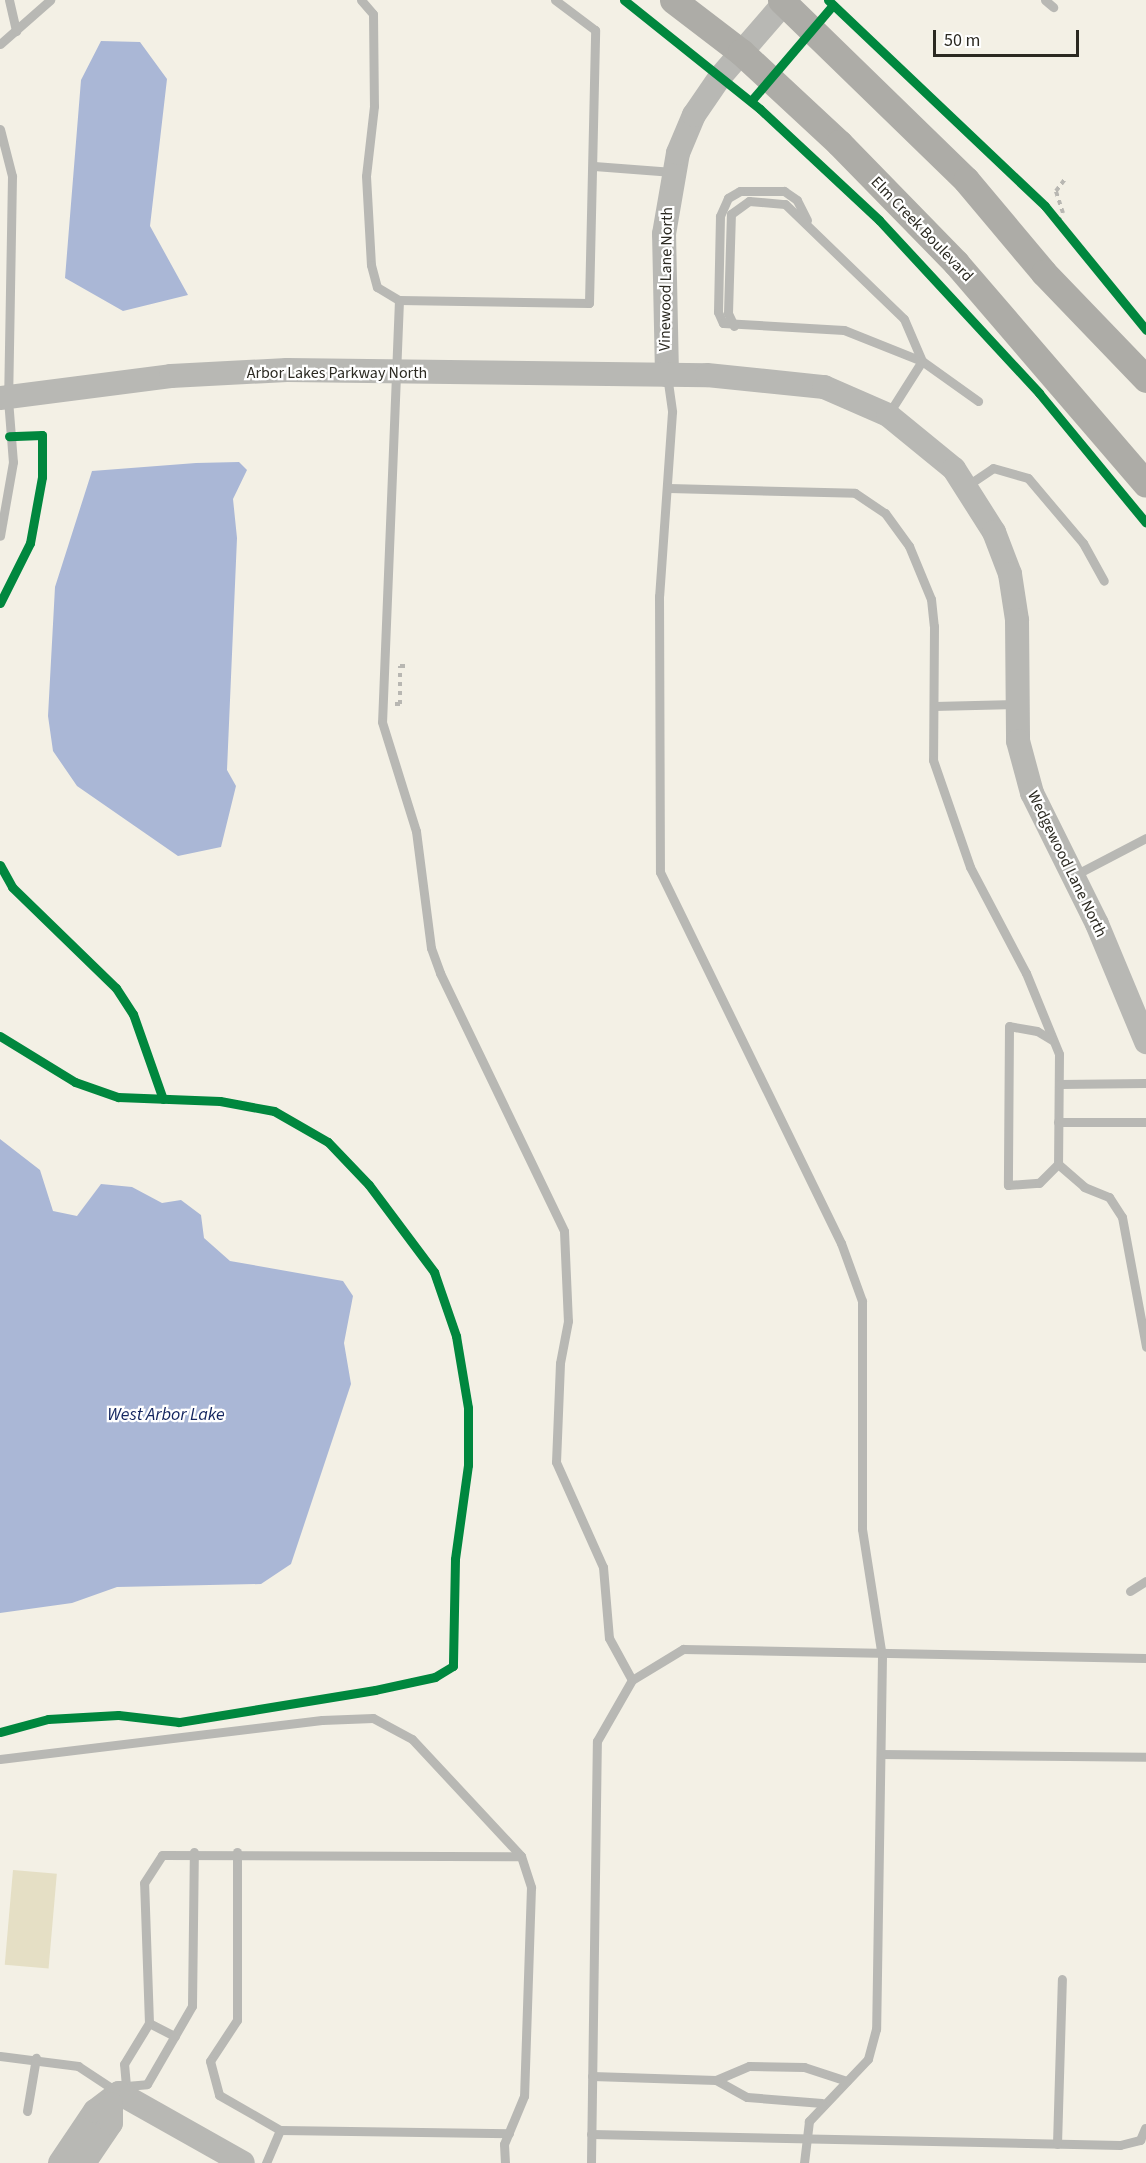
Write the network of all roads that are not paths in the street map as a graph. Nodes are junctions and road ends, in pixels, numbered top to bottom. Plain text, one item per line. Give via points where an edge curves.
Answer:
1 (9, 0) edge
2 (50, 0) edge
3 (361, 0) edge
4 (555, 0) edge
5 (673, 0) edge
6 (1045, 0) edge
7 (783, 2) edge
8 (1053, 7) dead end
9 (16, 31) junction
10 (0, 44) edge
11 (741, 52) junction
12 (0, 129) edge
13 (594, 166) junction
14 (673, 172) junction
15 (399, 300) junction
16 (922, 362) junction
17 (393, 372) junction
18 (667, 375) junction
19 (1146, 379) edge
20 (3, 400) edge
21 (978, 401) dead end
22 (888, 416) junction
23 (1146, 484) edge
24 (968, 485) junction
25 (669, 488) junction
26 (0, 536) edge
27 (1104, 581) dead end
28 (1016, 704) junction
29 (934, 706) junction
30 (1145, 840) edge
31 (1072, 876) junction
32 (1052, 1040) junction
33 (1146, 1042) edge
34 (1146, 1083) edge
35 (1060, 1084) junction
36 (1058, 1122) junction
37 (1146, 1122) edge
38 (1058, 1164) junction
39 (1146, 1347) edge
40 (1146, 1581) edge
41 (1130, 1591) dead end
42 (882, 1656) junction
43 (1146, 1658) edge
44 (632, 1680) junction
45 (881, 1754) junction
46 (1146, 1757) edge
47 (0, 1759) edge
48 (194, 1852) junction
49 (237, 1852) junction
50 (521, 1856) junction
51 (1062, 1979) dead end
52 (149, 2023) junction
53 (175, 2036) junction
54 (0, 2056) edge
55 (36, 2058) junction
56 (592, 2076) junction
57 (716, 2080) junction
58 (847, 2081) junction
59 (118, 2094) junction
60 (822, 2103) junction
61 (27, 2111) dead end
62 (1145, 2128) edge
63 (279, 2130) junction
64 (509, 2133) junction
65 (591, 2134) junction
66 (806, 2135) junction
67 (1057, 2144) junction
68 (60, 2163) edge
69 (84, 2163) edge
70 (243, 2163) edge
71 (266, 2163) edge
72 (505, 2163) edge
73 (591, 2163) edge
74 (804, 2163) edge

1 - 9 lane
2 - 9 lane
3 - 15 lane via 373,14 374,106 366,176 371,265 377,287
4 - 13 lane via 595,30
5 - 11 main road, Elm Creek Boulevard
6 - 8 lane
7 - 11 street, Vinewood Lane North
7 - 19 main road via 966,180 1044,273
9 - 10 lane
11 - 14 street, Vinewood Lane North via 694,115
11 - 23 main road, Elm Creek Boulevard via 956,263
12 - 20 lane via 12,176
13 - 14 lane
13 - 15 lane via 590,303
14 - 18 street, Vinewood Lane North via 664,234
15 - 17 lane
16 - 16 lane via 904,319 807,220 798,200 784,191 740,191 728,198 720,216 718,312 723,323 844,330
16 - 21 lane
16 - 22 lane
17 - 18 street, Arbor Lakes Parkway North
17 - 20 street, Arbor Lakes Parkway North via 171,375
17 - 44 lane via 382,722 416,831 431,948 564,1231 568,1322 560,1363 556,1462 603,1567 609,1638
18 - 22 street, Wedgewood Lane North via 803,382 846,393
18 - 25 lane via 672,412
20 - 26 lane via 13,462
22 - 24 street, Wedgewood Lane North via 937,451
24 - 27 lane via 993,468 1028,478 1083,543
24 - 28 street, Wedgewood Lane North via 1010,574 1017,620
25 - 29 lane via 855,493 885,513 909,546 931,599
25 - 42 lane via 659,596 658,861 678,917 859,1281 862,1529
28 - 29 lane
28 - 31 street, Wedgewood Lane North via 1018,741 1032,793
29 - 32 lane via 933,760 949,812 970,867 1044,1011
30 - 31 lane
31 - 33 street, Wedgewood Lane North
32 - 35 lane via 1059,1054
32 - 38 lane via 1038,1031 1009,1026 1008,1185 1039,1183
34 - 35 lane
35 - 36 lane
36 - 37 lane
36 - 38 lane
38 - 39 lane via 1084,1187 1109,1197 1122,1217
40 - 41 lane
42 - 43 lane
42 - 44 lane via 683,1649 662,1657
42 - 45 lane
44 - 56 lane via 597,1742
45 - 46 lane
45 - 58 lane via 875,2040 868,2059
47 - 50 lane via 373,1718 412,1739
48 - 49 lane
48 - 52 lane via 162,1855 144,1883
48 - 53 lane via 192,2006
49 - 50 lane
49 - 63 lane via 237,2020 210,2061 219,2095
50 - 64 lane via 531,1887 524,2096
51 - 67 lane
52 - 53 lane
52 - 59 lane via 124,2064
53 - 59 lane via 147,2084
54 - 55 lane
55 - 59 lane via 78,2066
55 - 61 lane
56 - 57 lane
56 - 65 lane
57 - 58 lane via 749,2066 804,2067
57 - 60 lane via 747,2097
58 - 60 lane
59 - 68 street via 95,2111
59 - 69 street via 111,2123
59 - 70 street
60 - 66 lane
62 - 67 lane via 1134,2144
63 - 64 lane
63 - 71 lane
64 - 72 lane
65 - 66 lane
65 - 73 lane
66 - 67 lane
66 - 74 lane

